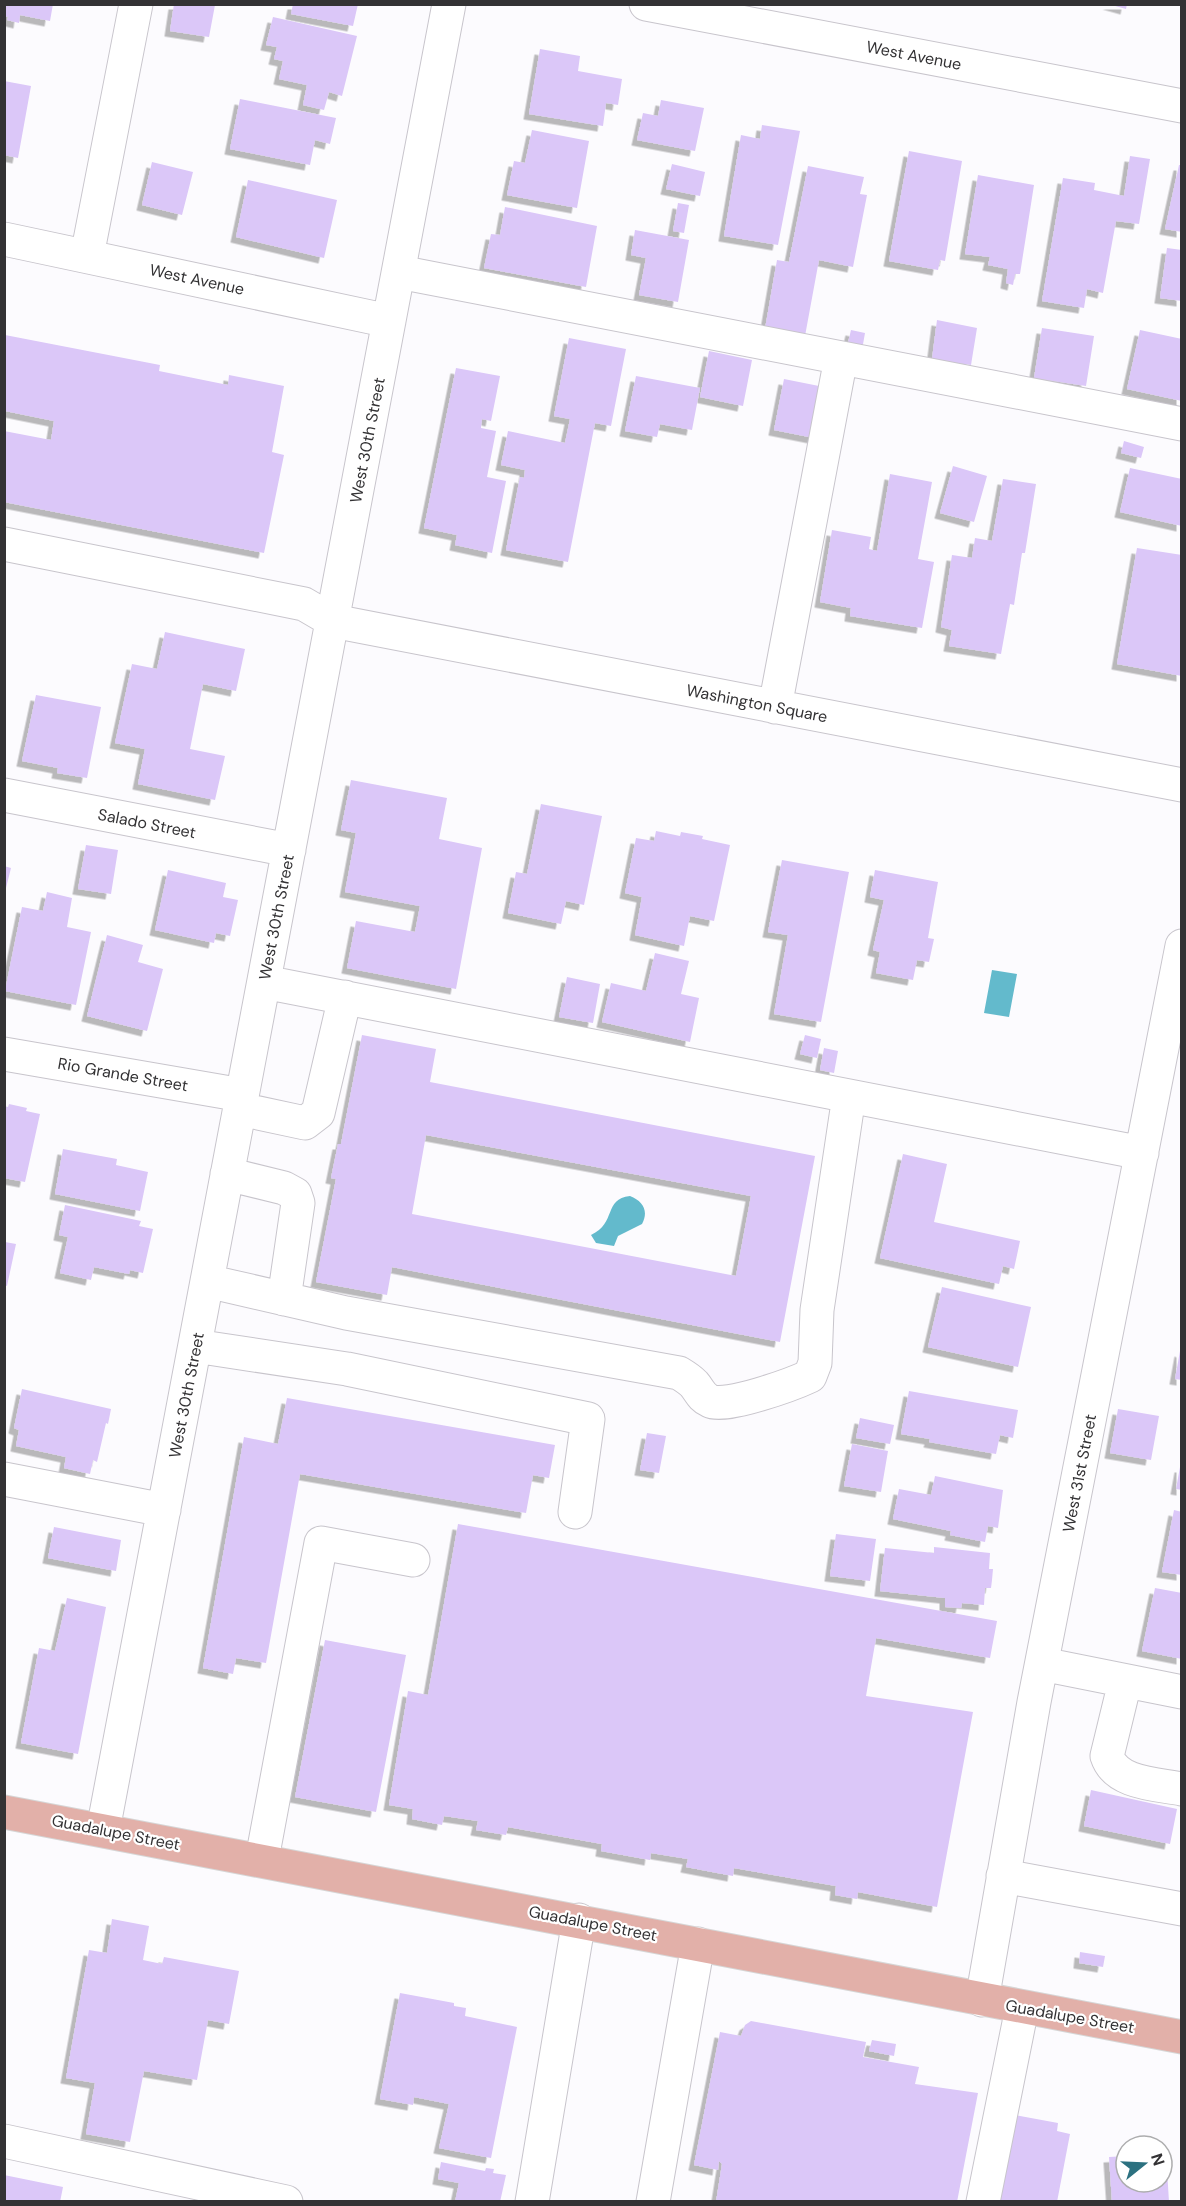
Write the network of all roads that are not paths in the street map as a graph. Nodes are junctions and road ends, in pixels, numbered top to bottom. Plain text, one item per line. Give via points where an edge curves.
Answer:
1 (136, 4) edge
2 (449, 4) edge
3 (646, 4) edge
4 (781, 17) edge
5 (1182, 106) edge
6 (4, 239) edge
7 (87, 256) junction
8 (399, 272) junction
9 (389, 321) junction
10 (842, 358) junction
11 (1182, 424) edge
12 (4, 544) edge
13 (333, 621) junction
14 (775, 706) junction
15 (1182, 785) edge
16 (4, 795) edge
17 (289, 850) junction
18 (1181, 947) edge
19 (264, 982) junction
20 (345, 998) junction
21 (4, 1054) edge
22 (849, 1096) junction
23 (241, 1102) junction
24 (1142, 1153) junction
25 (227, 1174) junction
26 (207, 1281) junction
27 (284, 1299) junction
28 (195, 1346) junction
29 (4, 1479) edge
30 (164, 1510) junction
31 (575, 1512) dead end
32 (413, 1560) dead end
33 (1042, 1664) junction
34 (1125, 1682) junction
35 (1182, 1692) edge
36 (1182, 1789) edge
37 (4, 1812) edge
38 (103, 1830) junction
39 (262, 1859) junction
40 (1003, 1876) junction
41 (1182, 1909) edge
42 (579, 1920) junction
43 (698, 1944) junction
44 (982, 2000) junction
45 (1022, 2008) junction
46 (1182, 2037) edge
47 (4, 2141) edge
48 (286, 2202) edge
49 (532, 2202) edge
50 (653, 2202) edge
51 (983, 2202) edge

1 - 7 street
2 - 8 street, West 30th Street
3 - 4 street, West Avenue
4 - 5 street, West Avenue
6 - 7 street, West Avenue
7 - 9 street, West Avenue
8 - 9 street, West 30th Street
8 - 10 street
9 - 13 street, West 30th Street
10 - 11 street
10 - 14 street
12 - 13 street, Washington Square via 304,604
13 - 14 street, Washington Square
13 - 17 street, West 30th Street
14 - 15 street, Washington Square
16 - 17 street, Salado Street
17 - 19 street, West 30th Street
18 - 24 street, West 31st Street
19 - 20 street
19 - 23 street, West 30th Street
20 - 22 street
20 - 23 street, Rio Grande Street via 318,1113 313,1118 305,1123
21 - 23 street, Rio Grande Street
22 - 24 street
22 - 27 street via 817,1310 815,1363 810,1376 797,1382 728,1403 712,1403 679,1373
23 - 25 street, West 30th Street
24 - 33 street, West 31st Street
25 - 26 street, West 30th Street
25 - 27 street via 295,1194 298,1203
26 - 27 street
26 - 28 street, West 30th Street
28 - 30 street, West 30th Street
28 - 31 street via 347,1369 588,1419
29 - 30 street
30 - 38 street, West 30th Street
32 - 39 street via 321,1543
33 - 34 street
33 - 40 street, West 31st Street
34 - 35 street
34 - 36 street via 1107,1756 1109,1762 1116,1771 1134,1780
37 - 38 main road, Guadalupe Street
38 - 39 main road, Guadalupe Street
39 - 42 main road, Guadalupe Street
40 - 41 street
40 - 44 street, West 31st Street
42 - 43 main road, Guadalupe Street
42 - 49 street
43 - 44 main road, Guadalupe Street
43 - 50 street
44 - 45 main road, Guadalupe Street
45 - 46 main road, Guadalupe Street
45 - 51 street
47 - 48 street

